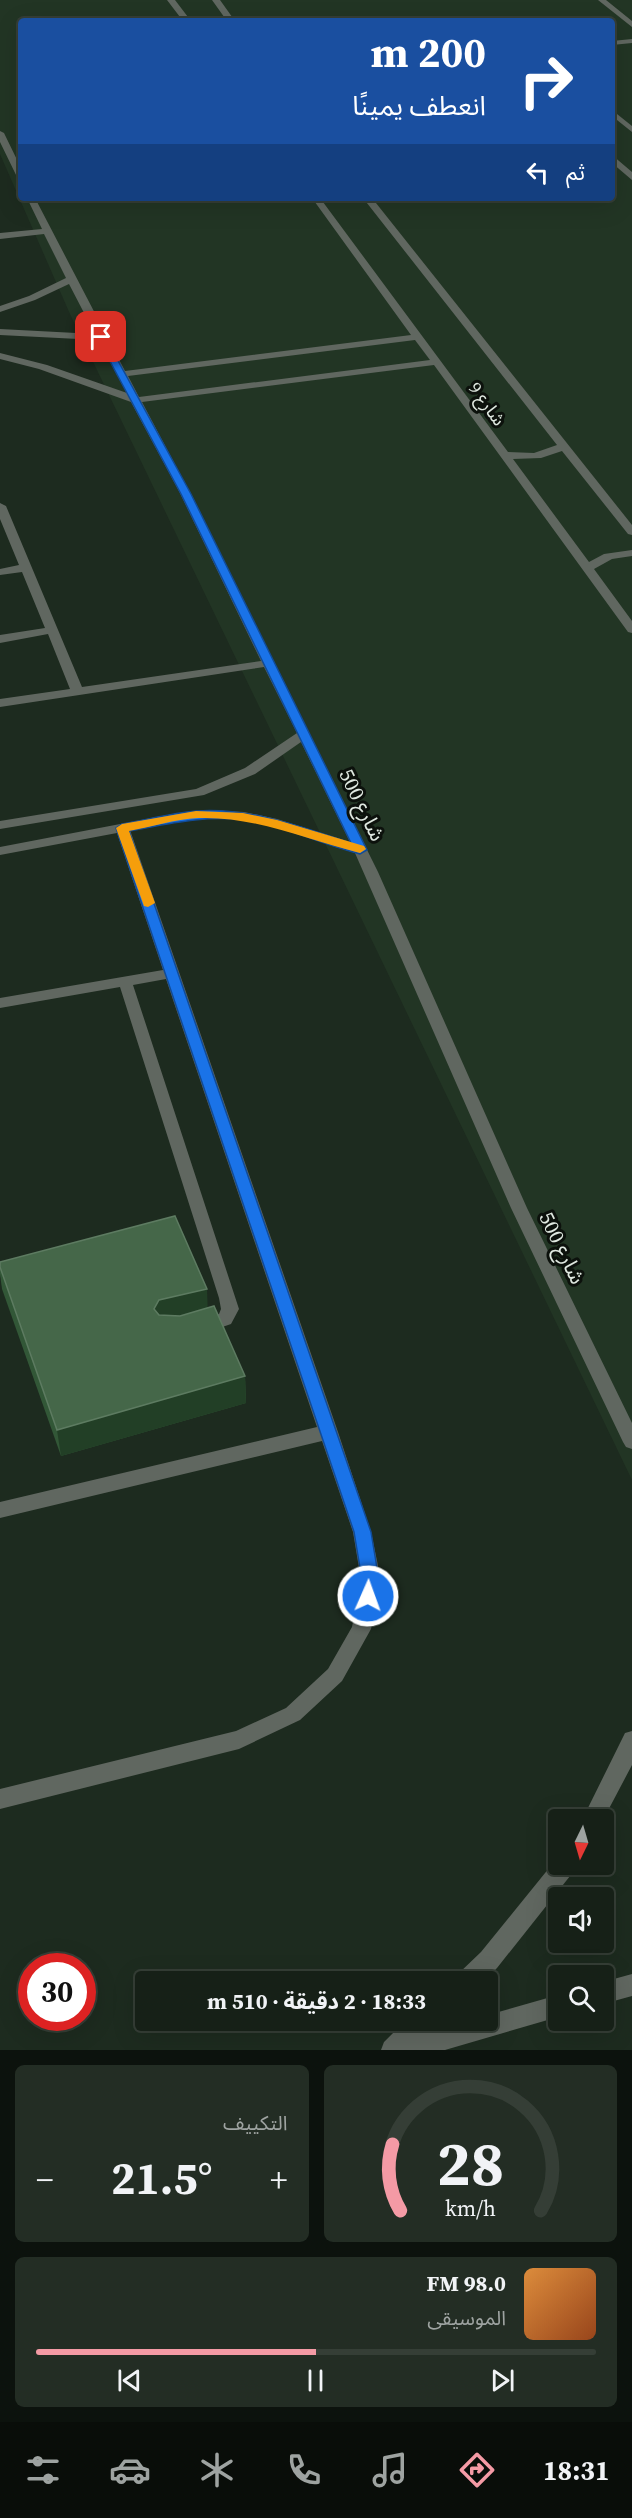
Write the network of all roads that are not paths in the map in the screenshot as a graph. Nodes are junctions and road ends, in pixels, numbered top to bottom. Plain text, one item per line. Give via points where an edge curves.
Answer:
1 (171, 0) edge
2 (216, 0) edge
3 (602, 0) edge
4 (185, 18) edge
5 (229, 18) edge
6 (632, 25) edge
7 (632, 41) edge
8 (615, 43) edge
9 (615, 115) edge
10 (632, 130) edge
11 (0, 133) edge
12 (615, 161) edge
13 (18, 173) edge
14 (632, 177) edge
15 (32, 201) edge
16 (318, 201) edge
17 (369, 201) edge
18 (47, 231) junction
19 (0, 236) edge
20 (71, 279) junction
21 (0, 309) edge
22 (0, 332) edge
23 (101, 337) junction
24 (417, 337) junction
25 (0, 356) edge
26 (436, 362) junction
27 (121, 374) junction
28 (136, 400) junction
29 (563, 446) junction
30 (503, 455) junction
31 (0, 506) edge
32 (632, 532) edge
33 (632, 553) edge
34 (25, 568) junction
35 (588, 568) junction
36 (0, 572) edge
37 (632, 629) edge
38 (52, 630) junction
39 (0, 639) edge
40 (269, 663) junction
41 (78, 692) junction
42 (0, 704) edge
43 (304, 734) junction
44 (199, 792) junction
45 (208, 814) junction
46 (0, 825) edge
47 (122, 828) junction
48 (0, 850) edge
49 (360, 850) junction
50 (172, 973) junction
51 (125, 981) junction
52 (0, 1003) edge
53 (190, 1330) edge
54 (329, 1432) junction
55 (632, 1441) edge
56 (0, 1510) edge
57 (632, 1740) edge
58 (0, 1800) edge
59 (598, 1809) edge
60 (557, 1875) edge
61 (478, 1971) edge
62 (632, 1985) edge
63 (614, 1990) edge
64 (548, 2009) edge
65 (412, 2031) edge
66 (392, 2050) edge
67 (405, 2050) edge

1 - 4 street
2 - 5 street
3 - 6 street
7 - 8 street
9 - 10 street
11 - 13 street
12 - 14 street
15 - 18 street, شارع 500
16 - 24 street, شارع 9
17 - 29 street, شارع 9
18 - 19 street
18 - 20 street, شارع 500
20 - 21 street
20 - 23 street, شارع 500
22 - 23 street
23 - 27 street, شارع 500
24 - 26 street, شارع 9
24 - 27 street
25 - 28 street
26 - 28 street
26 - 30 street, شارع 9
27 - 28 street, شارع 500
28 - 40 street, شارع 500
29 - 30 street via 538,456
29 - 32 street, شارع 9
30 - 35 street, شارع 9
31 - 34 street
33 - 35 street via 612,554
34 - 36 street
34 - 38 street
35 - 37 street, شارع 9
38 - 39 street
38 - 41 street
40 - 41 street
40 - 43 street, شارع 500
41 - 42 street
43 - 44 street via 250,771
43 - 49 street, شارع 500
44 - 45 street
44 - 46 street
45 - 47 street
45 - 49 street via 277,823
47 - 48 street
47 - 50 street
49 - 55 street, شارع 500 via 519,1208
50 - 51 street
50 - 54 street
51 - 52 street
51 - 53 street via 228,1298 230,1309 225,1319
54 - 56 street
54 - 58 street via 362,1532 371,1580 361,1629 335,1675 293,1714 239,1740
57 - 59 street
60 - 61 street
62 - 63 street
64 - 67 street
65 - 66 street

